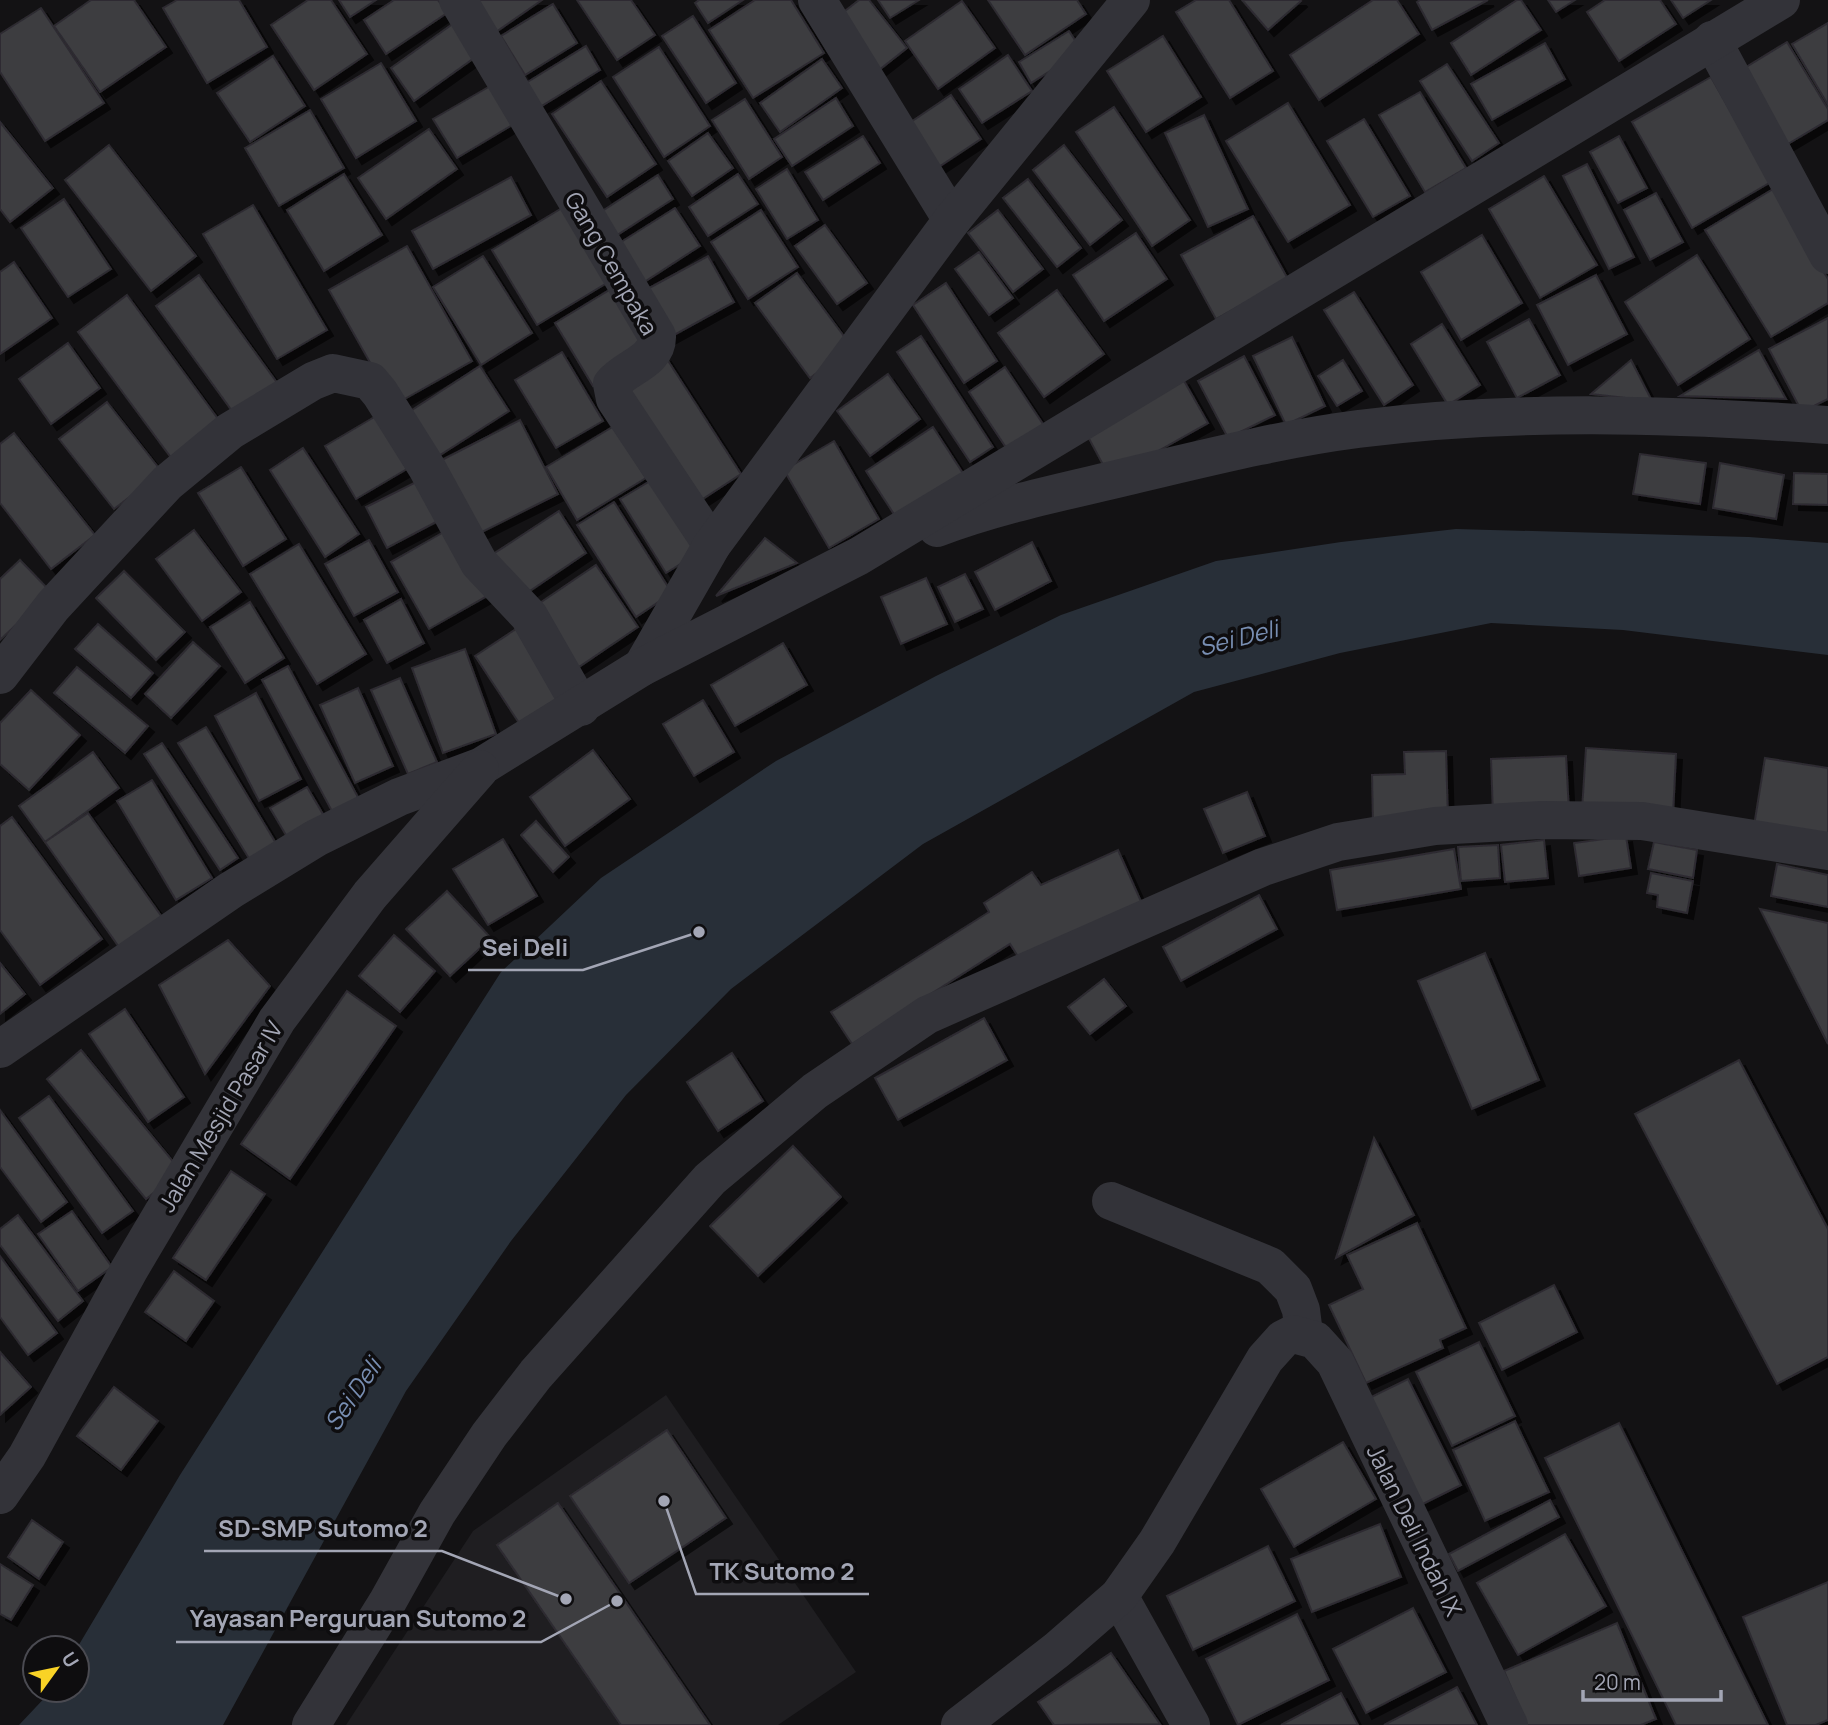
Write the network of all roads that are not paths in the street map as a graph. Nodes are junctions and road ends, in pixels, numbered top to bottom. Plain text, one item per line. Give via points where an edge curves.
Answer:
1 (458, 0) edge
2 (817, 0) edge
3 (1765, 4) edge
4 (1117, 6) edge
5 (1712, 40) junction
6 (952, 220) junction
7 (1828, 256) edge
8 (1828, 425) edge
9 (712, 545) junction
10 (859, 556) junction
11 (642, 667) junction
12 (0, 675) edge
13 (581, 706) junction
14 (482, 766) junction
15 (1828, 851) edge
16 (0, 1049) edge
17 (1111, 1201) dead end
18 (1309, 1337) junction
19 (0, 1495) edge
20 (1119, 1596) junction
21 (311, 1725) edge
22 (960, 1725) edge
23 (1191, 1725) edge
24 (1508, 1725) edge

1 - 9 street, Gang Cempaka via 657,336 647,360 622,372 612,384 615,400
2 - 6 street
3 - 5 street
4 - 6 street
5 - 7 street
5 - 10 street
6 - 9 street
8 - 10 street via 1587,413 1464,418 1356,429 1211,457 979,512
9 - 11 street
10 - 11 street
11 - 13 street
12 - 13 street via 53,606 167,483 230,431 333,373 370,381 380,393 479,563 529,616
13 - 14 street
14 - 16 street via 399,797 316,838 231,890
14 - 19 street, Jalan Mesjid Pasar IV via 370,895 277,1020 129,1270 27,1456
15 - 21 street via 1642,821 1435,826 1338,842 1263,867 927,1015 815,1091 710,1179 545,1363 437,1513
17 - 18 street via 1270,1266 1293,1289
18 - 20 street via 1293,1334 1265,1359 1157,1542
18 - 24 street, Jalan Deli Indah IX via 1335,1362
20 - 22 street via 1058,1650
20 - 23 street

